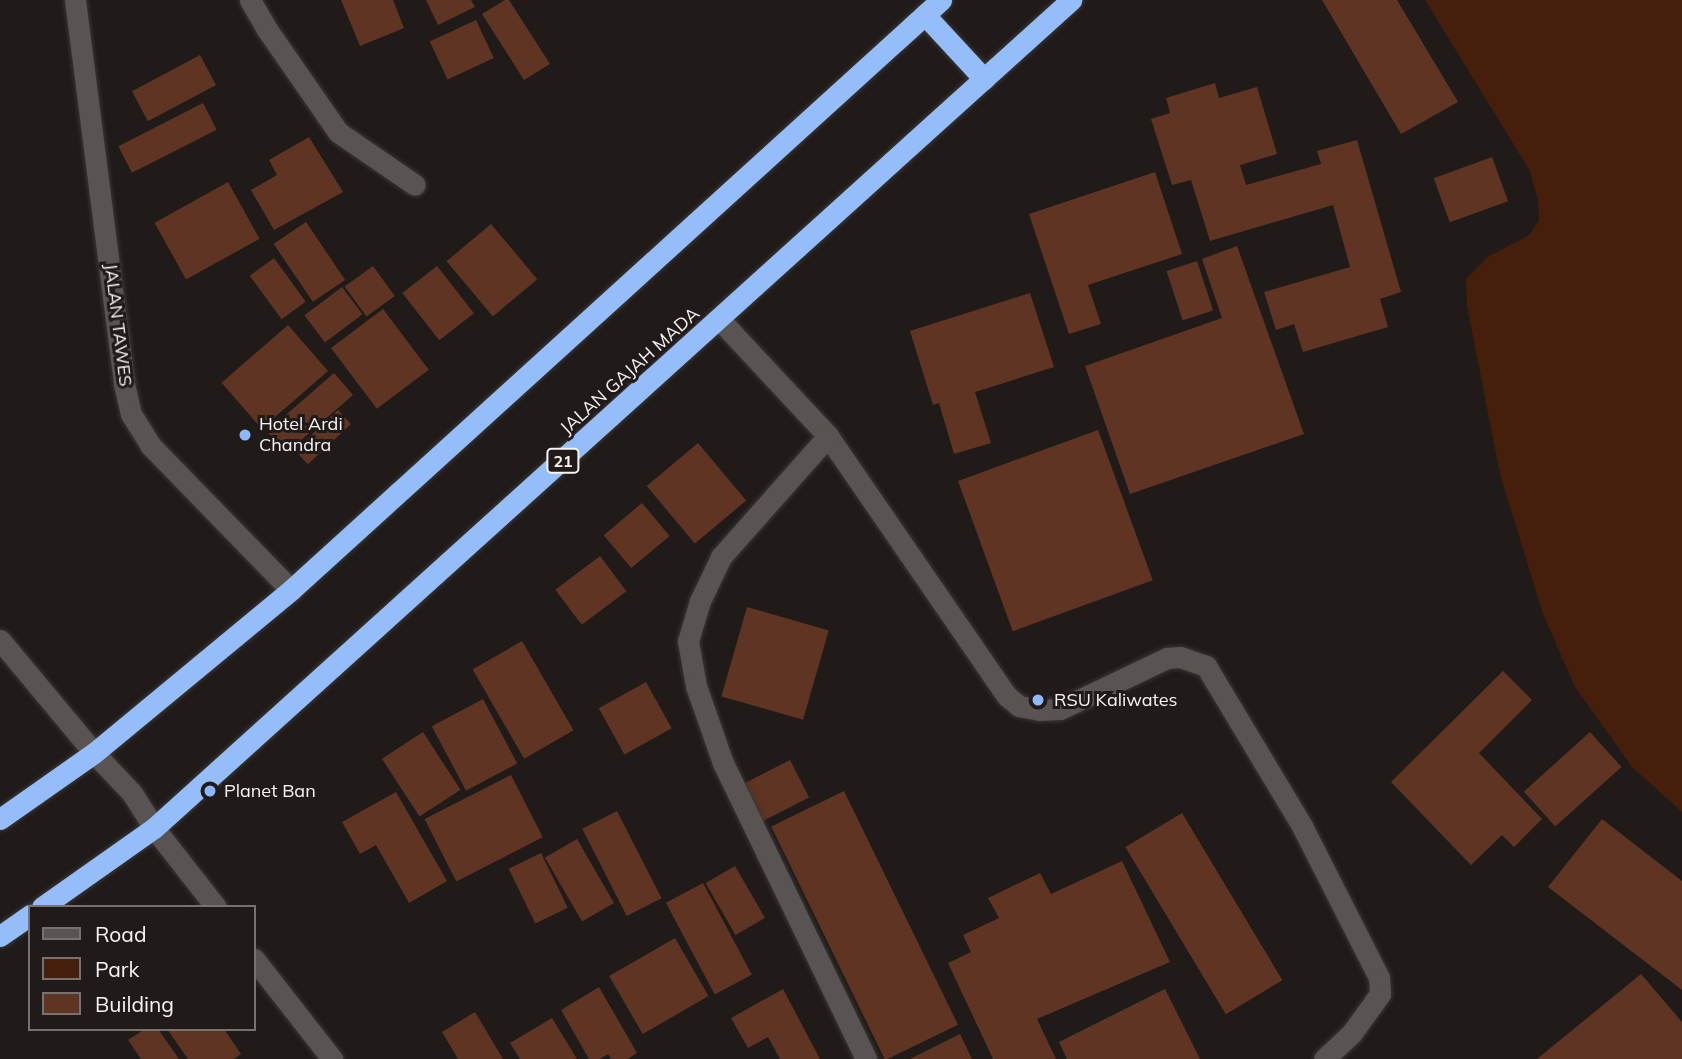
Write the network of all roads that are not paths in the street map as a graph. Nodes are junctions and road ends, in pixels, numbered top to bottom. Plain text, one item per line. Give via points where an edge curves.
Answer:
1 (75, 0) edge
2 (250, 0) edge
3 (941, 0) edge
4 (1071, 0) edge
5 (925, 15) junction
6 (984, 79) junction
7 (415, 185) dead end
8 (720, 320) junction
9 (828, 436) junction
10 (291, 590) junction
11 (0, 640) edge
12 (94, 752) junction
13 (0, 819) edge
14 (155, 828) junction
15 (45, 905) edge
16 (214, 905) edge
17 (28, 916) edge
18 (0, 936) edge
19 (256, 962) edge
20 (332, 1059) edge
21 (866, 1059) edge
22 (1324, 1059) edge

1 - 10 street, JALAN TAWES via 131,414 150,444
2 - 7 street via 338,132
3 - 5 highway
4 - 6 highway, JALAN GAJAH MADA / 21
5 - 6 highway
5 - 10 highway
6 - 8 highway, JALAN GAJAH MADA / 21
8 - 9 street
8 - 14 highway, JALAN GAJAH MADA / 21
9 - 21 street via 721,557 688,641 696,685 723,763
9 - 22 street via 1007,696 1019,706 1060,709 1167,658 1180,657 1206,666 1302,826 1379,978 1380,993 1375,1001 1352,1033
10 - 12 highway
11 - 12 street
12 - 13 highway
12 - 14 street via 132,793
14 - 15 highway, JALAN GAJAH MADA / 21
14 - 16 street
17 - 18 highway
19 - 20 street

